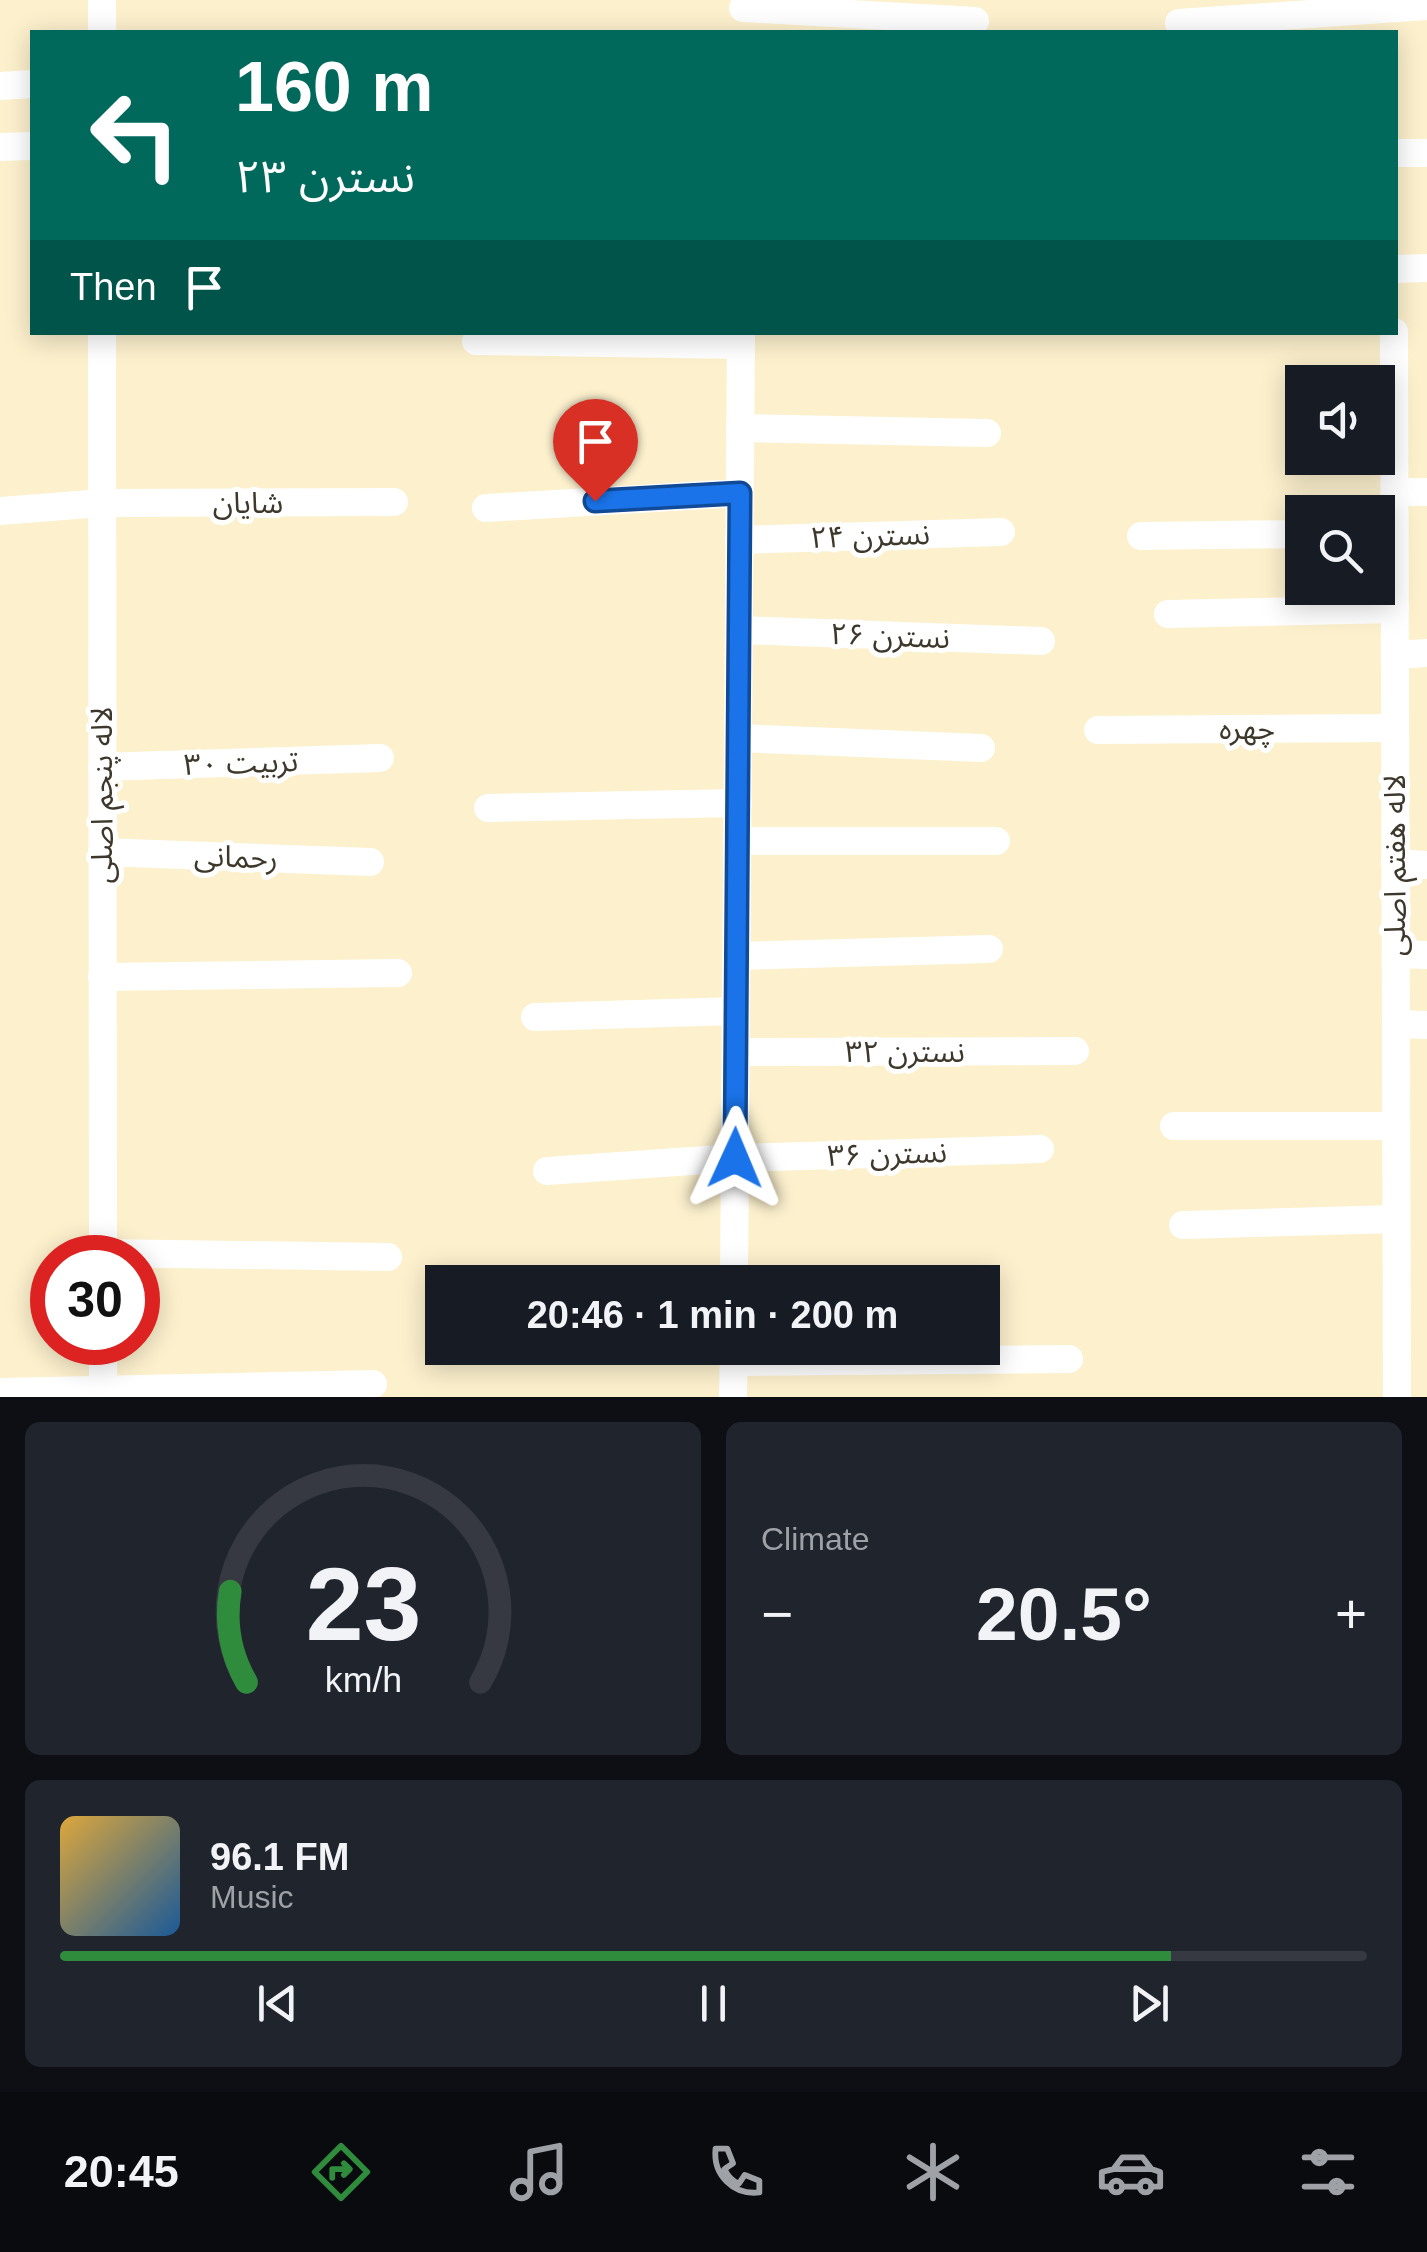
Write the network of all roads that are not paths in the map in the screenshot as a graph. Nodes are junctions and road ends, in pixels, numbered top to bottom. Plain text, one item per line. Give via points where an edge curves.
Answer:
1 (102, 0) edge
2 (1427, 6) edge
3 (1394, 13) edge
4 (743, 14) edge
5 (975, 20) dead end
6 (1179, 23) dead end
7 (102, 30) edge
8 (30, 84) edge
9 (0, 86) edge
10 (30, 146) edge
11 (0, 147) edge
12 (1398, 153) edge
13 (1427, 153) edge
14 (1427, 268) edge
15 (1398, 269) edge
16 (102, 335) edge
17 (1394, 335) edge
18 (741, 339) edge
19 (476, 342) dead end
20 (740, 428) junction
21 (987, 433) dead end
22 (1395, 492) junction
23 (1427, 492) edge
24 (740, 493) junction
25 (1394, 495) edge
26 (394, 502) dead end
27 (102, 503) junction
28 (486, 508) dead end
29 (0, 511) edge
30 (1001, 532) dead end
31 (1285, 534) edge
32 (1141, 536) dead end
33 (739, 540) junction
34 (1394, 605) edge
35 (1394, 608) junction
36 (1168, 614) dead end
37 (738, 630) junction
38 (1041, 641) dead end
39 (1427, 653) edge
40 (1395, 656) junction
41 (1395, 728) junction
42 (1098, 730) dead end
43 (738, 738) junction
44 (981, 748) dead end
45 (380, 758) dead end
46 (102, 767) junction
47 (738, 803) junction
48 (488, 808) dead end
49 (737, 841) junction
50 (996, 841) dead end
51 (102, 852) junction
52 (370, 862) dead end
53 (1395, 863) junction
54 (1427, 865) edge
55 (989, 949) dead end
56 (1396, 954) junction
57 (1427, 955) edge
58 (736, 956) junction
59 (398, 972) dead end
60 (102, 976) junction
61 (736, 1011) junction
62 (535, 1017) dead end
63 (1396, 1024) junction
64 (1427, 1025) edge
65 (1075, 1051) dead end
66 (736, 1052) junction
67 (1174, 1126) dead end
68 (1396, 1126) junction
69 (1040, 1150) dead end
70 (735, 1158) junction
71 (547, 1171) dead end
72 (1396, 1219) junction
73 (1183, 1225) dead end
74 (103, 1235) edge
75 (160, 1255) edge
76 (388, 1256) dead end
77 (734, 1265) edge
78 (1000, 1359) edge
79 (1070, 1360) dead end
80 (103, 1365) edge
81 (734, 1365) edge
82 (373, 1384) dead end
83 (0, 1392) edge
84 (103, 1394) edge
85 (733, 1397) edge
86 (1396, 1397) edge

1 - 7 street
2 - 3 street
3 - 6 street
4 - 5 street
8 - 9 street
10 - 11 street
12 - 13 street
14 - 15 street
16 - 27 street, لاله پنجم اصلی
17 - 22 street, لاله هفتم اصلی
18 - 19 street
18 - 20 street
20 - 21 street
20 - 24 street
22 - 23 street
22 - 25 street, لاله هفتم اصلی
24 - 28 street
24 - 33 street
26 - 27 street, شایان
27 - 29 street, شایان
27 - 46 street, لاله پنجم اصلی
30 - 33 street, نسترن ۲۴
31 - 32 street
33 - 37 street
34 - 35 street, لاله هفتم اصلی
35 - 36 street
35 - 40 street, لاله هفتم اصلی
37 - 38 street, نسترن ۲۶
37 - 43 street
39 - 40 street
40 - 41 street, لاله هفتم اصلی
41 - 42 street, چهره
41 - 53 street, لاله هفتم اصلی
43 - 44 street
43 - 47 street
45 - 46 street, تربیت ۳۰
46 - 51 street, لاله پنجم اصلی
47 - 48 street
47 - 49 street
49 - 50 street
49 - 58 street
51 - 52 street, رحمانی
51 - 60 street, لاله پنجم اصلی
53 - 54 street
53 - 56 street, لاله هفتم اصلی
55 - 58 street
56 - 57 street
56 - 63 street, لاله هفتم اصلی
58 - 61 street
59 - 60 street
60 - 74 street, لاله پنجم اصلی
61 - 62 street
61 - 66 street
63 - 64 street
63 - 68 street, لاله هفتم اصلی
65 - 66 street, نسترن ۳۲
66 - 70 street
67 - 68 street
68 - 72 street, لاله هفتم اصلی
69 - 70 street, نسترن ۳۶
70 - 71 street, نسترن ۳۶
70 - 77 street
72 - 73 street
72 - 86 street, لاله هفتم اصلی
75 - 76 street
78 - 79 street
80 - 84 street
81 - 85 street
82 - 84 street
83 - 84 street

